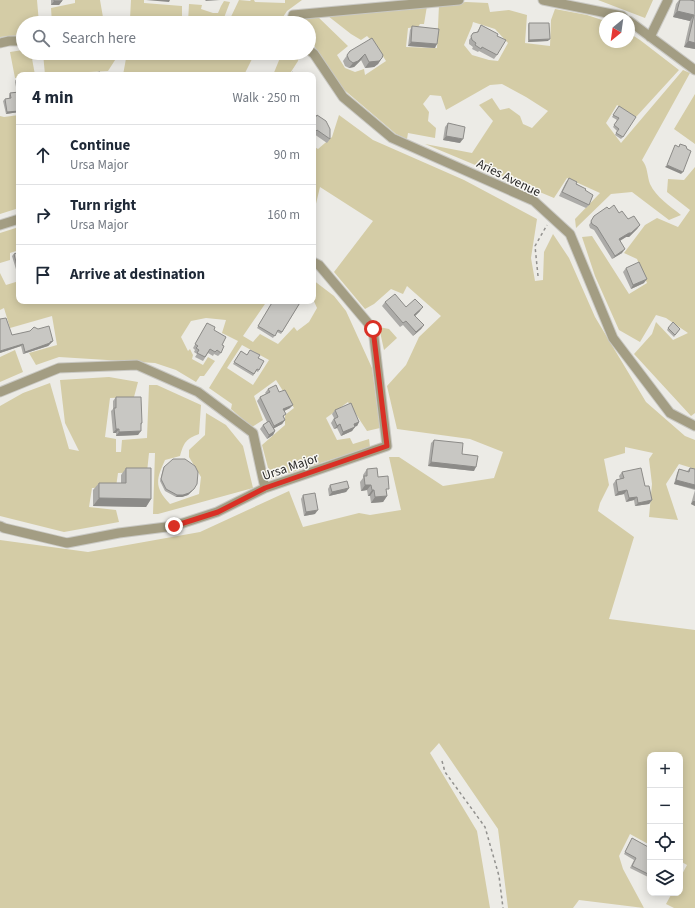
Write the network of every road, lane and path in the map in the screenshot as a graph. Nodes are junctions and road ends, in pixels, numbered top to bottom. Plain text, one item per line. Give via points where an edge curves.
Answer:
1 (459, 0) edge
2 (543, 0) edge
3 (668, 0) edge
4 (602, 12) edge
5 (293, 16) edge
6 (635, 26) edge
7 (650, 37) junction
8 (16, 41) edge
9 (0, 43) edge
10 (316, 57) edge
11 (695, 70) edge
12 (552, 217) junction
13 (16, 220) edge
14 (0, 225) edge
15 (316, 264) edge
16 (538, 276) dead end
17 (0, 392) edge
18 (695, 426) edge
19 (265, 488) junction
20 (0, 526) edge
21 (442, 761) dead end
22 (503, 908) edge

1 - 5 street
2 - 4 street
3 - 7 street
6 - 7 street
7 - 11 street
8 - 9 street
10 - 12 street, Aries Avenue via 343,97 392,138 534,201
12 - 16 path via 535,246
12 - 18 street, Aries Avenue via 570,234 613,338 670,413
13 - 14 street
15 - 19 street, Ursa Major via 373,329 387,446
17 - 19 street via 59,368 137,365 198,392 252,433
19 - 20 street, Ursa Major via 218,512 174,526 66,543
21 - 22 path via 445,772 485,827 499,876

